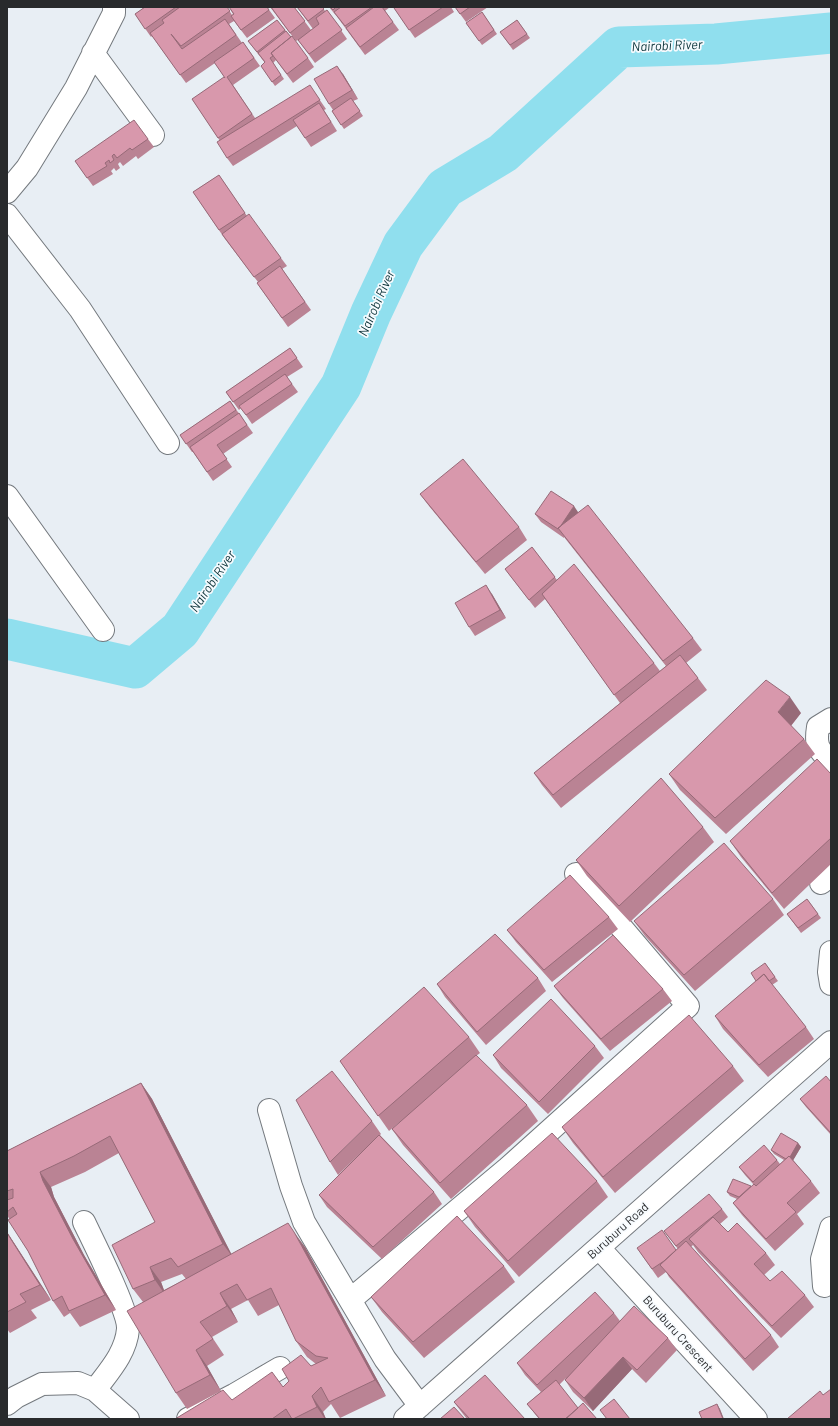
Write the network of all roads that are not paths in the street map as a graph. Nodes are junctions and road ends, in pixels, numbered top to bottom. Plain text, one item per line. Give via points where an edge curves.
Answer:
1 (114, 7) edge
2 (93, 53) junction
3 (153, 135) dead end
4 (7, 192) edge
5 (7, 215) edge
6 (168, 443) dead end
7 (7, 496) edge
8 (103, 630) dead end
9 (831, 719) edge
10 (831, 762) edge
11 (576, 874) dead end
12 (831, 952) edge
13 (831, 984) edge
14 (831, 1042) edge
15 (269, 1110) dead end
16 (84, 1222) dead end
17 (831, 1228) edge
18 (599, 1248) junction
19 (824, 1286) dead end
20 (350, 1300) junction
21 (280, 1368) dead end
22 (95, 1390) junction
23 (7, 1404) edge
24 (412, 1412) edge
25 (128, 1419) edge
26 (188, 1419) edge
27 (756, 1419) edge

1 - 2 street via 114,14
2 - 3 street
2 - 4 street via 76,88 27,168
5 - 6 street via 80,309
7 - 8 street
9 - 10 street via 818,727 816,739 818,748
11 - 20 street via 688,1006 508,1168
12 - 13 street
14 - 18 street, Buruburu Road
15 - 20 street via 304,1222
16 - 22 street via 124,1310 128,1327 126,1341 118,1360
17 - 19 street via 822,1259
18 - 24 street, Buruburu Road
18 - 27 street, Buruburu Crescent
20 - 24 street via 385,1359
21 - 26 street
22 - 23 street via 78,1383 42,1384
22 - 25 street

